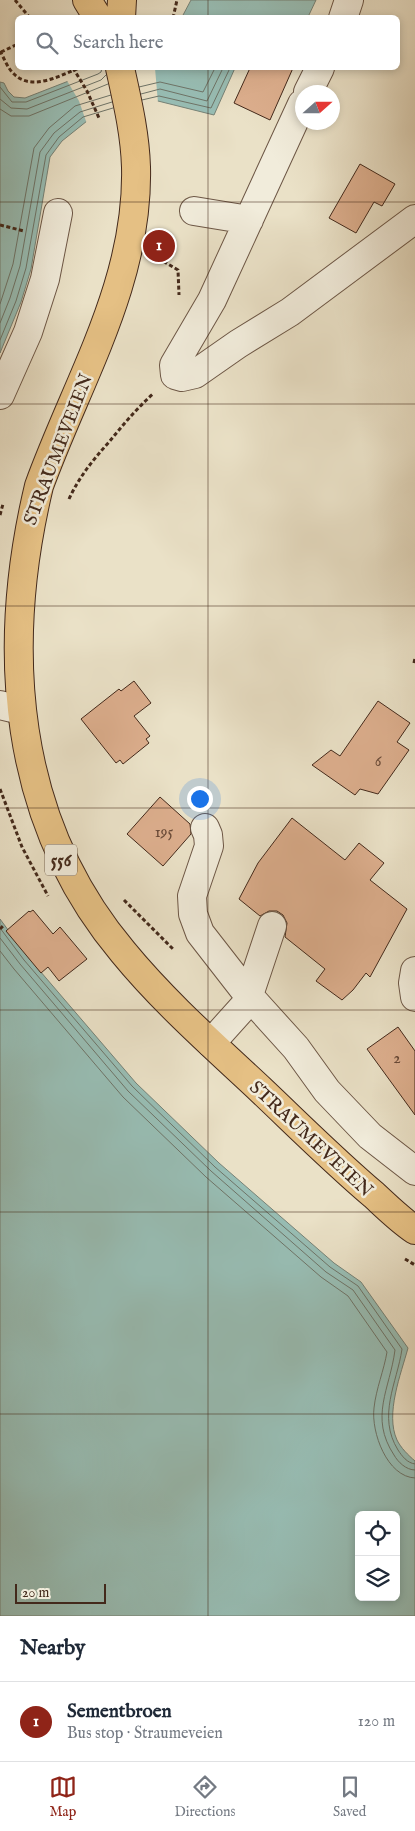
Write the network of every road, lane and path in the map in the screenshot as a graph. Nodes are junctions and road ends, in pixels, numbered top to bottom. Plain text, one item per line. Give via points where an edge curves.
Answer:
1 (15, 0) edge
2 (87, 0) edge
3 (122, 0) edge
4 (177, 0) edge
5 (349, 0) edge
6 (28, 15) edge
7 (96, 15) edge
8 (121, 15) edge
9 (174, 15) edge
10 (344, 15) edge
11 (15, 45) edge
12 (0, 51) edge
13 (73, 70) edge
14 (74, 70) edge
15 (120, 70) edge
16 (319, 70) edge
17 (312, 85) edge
18 (295, 120) edge
19 (100, 127) dead end
20 (194, 211) dead end
21 (58, 213) dead end
22 (415, 219) edge
23 (250, 220) junction
24 (0, 225) edge
25 (30, 232) dead end
26 (158, 258) dead end
27 (196, 330) junction
28 (174, 375) junction
29 (0, 395) edge
30 (4, 500) dead end
31 (68, 500) dead end
32 (0, 515) edge
33 (415, 658) edge
34 (414, 663) dead end
35 (6, 706) edge
36 (205, 828) dead end
37 (118, 894) dead end
38 (4, 925) dead end
39 (272, 926) dead end
40 (0, 929) edge
41 (179, 955) dead end
42 (415, 971) edge
43 (249, 996) junction
44 (415, 997) edge
45 (211, 1043) junction
46 (415, 1171) edge
47 (415, 1230) edge

1 - 6 path
2 - 7 main road
3 - 8 main road
4 - 9 path
5 - 10 street
11 - 12 path
12 - 14 path via 13,74 26,82 40,82
13 - 19 path, bridge via 87,91
15 - 35 main road, STRAUMEVEIEN / 556 via 134,138 136,169 125,265 89,367 38,486 17,561 11,606
16 - 17 street
18 - 23 street
20 - 23 street
21 - 29 street via 45,279 28,332
22 - 28 street via 290,312 195,374
23 - 27 street
24 - 25 path
26 - 27 path via 178,270 179,302 187,321
27 - 28 street via 174,364
28 - 31 path via 135,410 88,465
30 - 32 path
33 - 34 path
35 - 45 main road, STRAUMEVEIEN / 556 via 38,808 76,889 122,952
36 - 43 street via 209,846 192,896 193,914 200,933
37 - 41 path
38 - 40 path
39 - 43 street
42 - 44 street via 412,983
43 - 45 street via 246,1004
43 - 46 street via 296,1048 327,1091 370,1136
45 - 47 main road, STRAUMEVEIEN / 556 via 357,1181

